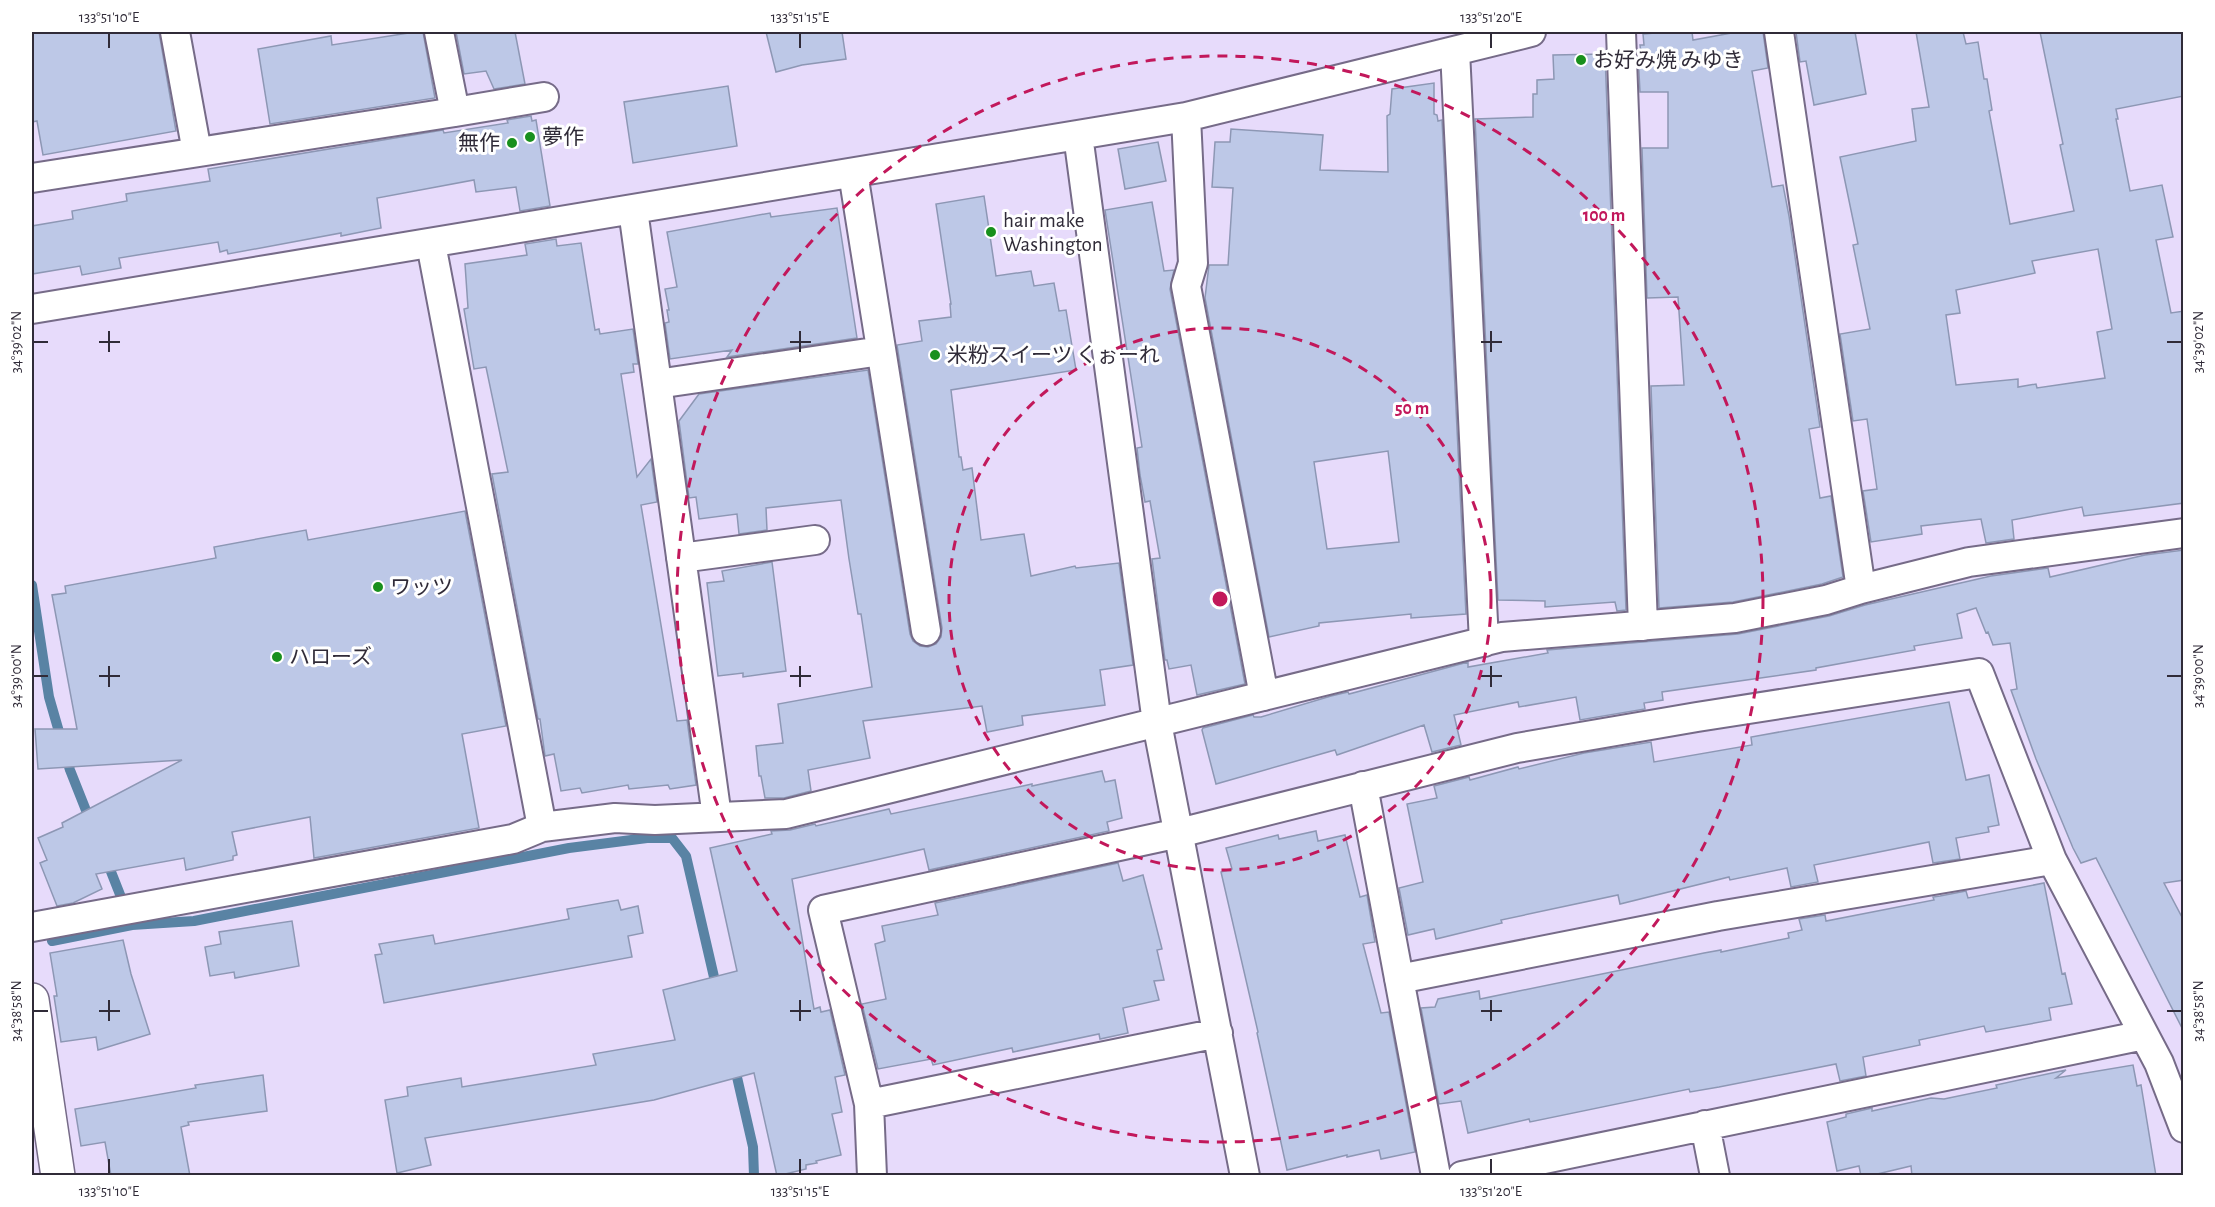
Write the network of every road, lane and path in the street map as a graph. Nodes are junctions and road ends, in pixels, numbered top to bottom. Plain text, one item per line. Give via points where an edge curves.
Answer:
1 (175, 32) edge
2 (439, 32) edge
3 (1531, 32) edge
4 (1621, 32) edge
5 (1779, 32) edge
6 (1455, 51) junction
7 (544, 97) dead end
8 (455, 111) junction
9 (1185, 117) junction
10 (1078, 135) junction
11 (197, 152) junction
12 (853, 173) junction
13 (32, 178) edge
14 (633, 210) junction
15 (431, 244) junction
16 (32, 309) edge
17 (881, 351) junction
18 (657, 384) junction
19 (2184, 533) edge
20 (815, 540) dead end
21 (681, 558) junction
22 (1861, 589) junction
23 (1643, 626) junction
24 (926, 631) dead end
25 (1484, 642) junction
26 (1264, 696) junction
27 (1157, 723) junction
28 (1363, 786) junction
29 (717, 817) junction
30 (542, 827) junction
31 (1179, 833) junction
32 (2052, 861) junction
33 (32, 927) edge
34 (1399, 979) junction
35 (32, 1000) edge
36 (1218, 1033) junction
37 (2144, 1035) junction
38 (869, 1104) junction
39 (1706, 1125) junction
40 (2184, 1128) edge
41 (58, 1176) edge
42 (872, 1176) edge
43 (1245, 1176) edge
44 (1436, 1176) edge
45 (1462, 1176) edge
46 (1714, 1176) edge

1 - 11 street
2 - 8 street
3 - 6 street
4 - 23 street
5 - 22 street
6 - 9 street
6 - 25 street
7 - 8 street
8 - 11 street
9 - 10 street
9 - 26 street via 1193,263 1186,286
10 - 12 street
10 - 27 street
11 - 13 street
12 - 14 street
12 - 17 street
14 - 15 street
14 - 18 street
15 - 16 street
15 - 30 street
17 - 18 street
17 - 24 street
18 - 21 street
19 - 22 street via 1969,562
20 - 21 street
21 - 29 street
22 - 23 street via 1735,618
23 - 25 street via 1502,637
25 - 26 street
26 - 27 street
27 - 29 street via 786,814
27 - 31 street
28 - 31 street
28 - 32 street via 1517,748 1979,673
28 - 34 street
29 - 30 street via 615,818
30 - 33 street via 513,839
31 - 36 street
31 - 38 street via 823,910
32 - 34 street via 1718,916
32 - 37 street
34 - 44 street
35 - 41 main road
36 - 38 street
36 - 43 street
37 - 39 street
37 - 40 street
38 - 42 street
39 - 45 street
39 - 46 street

